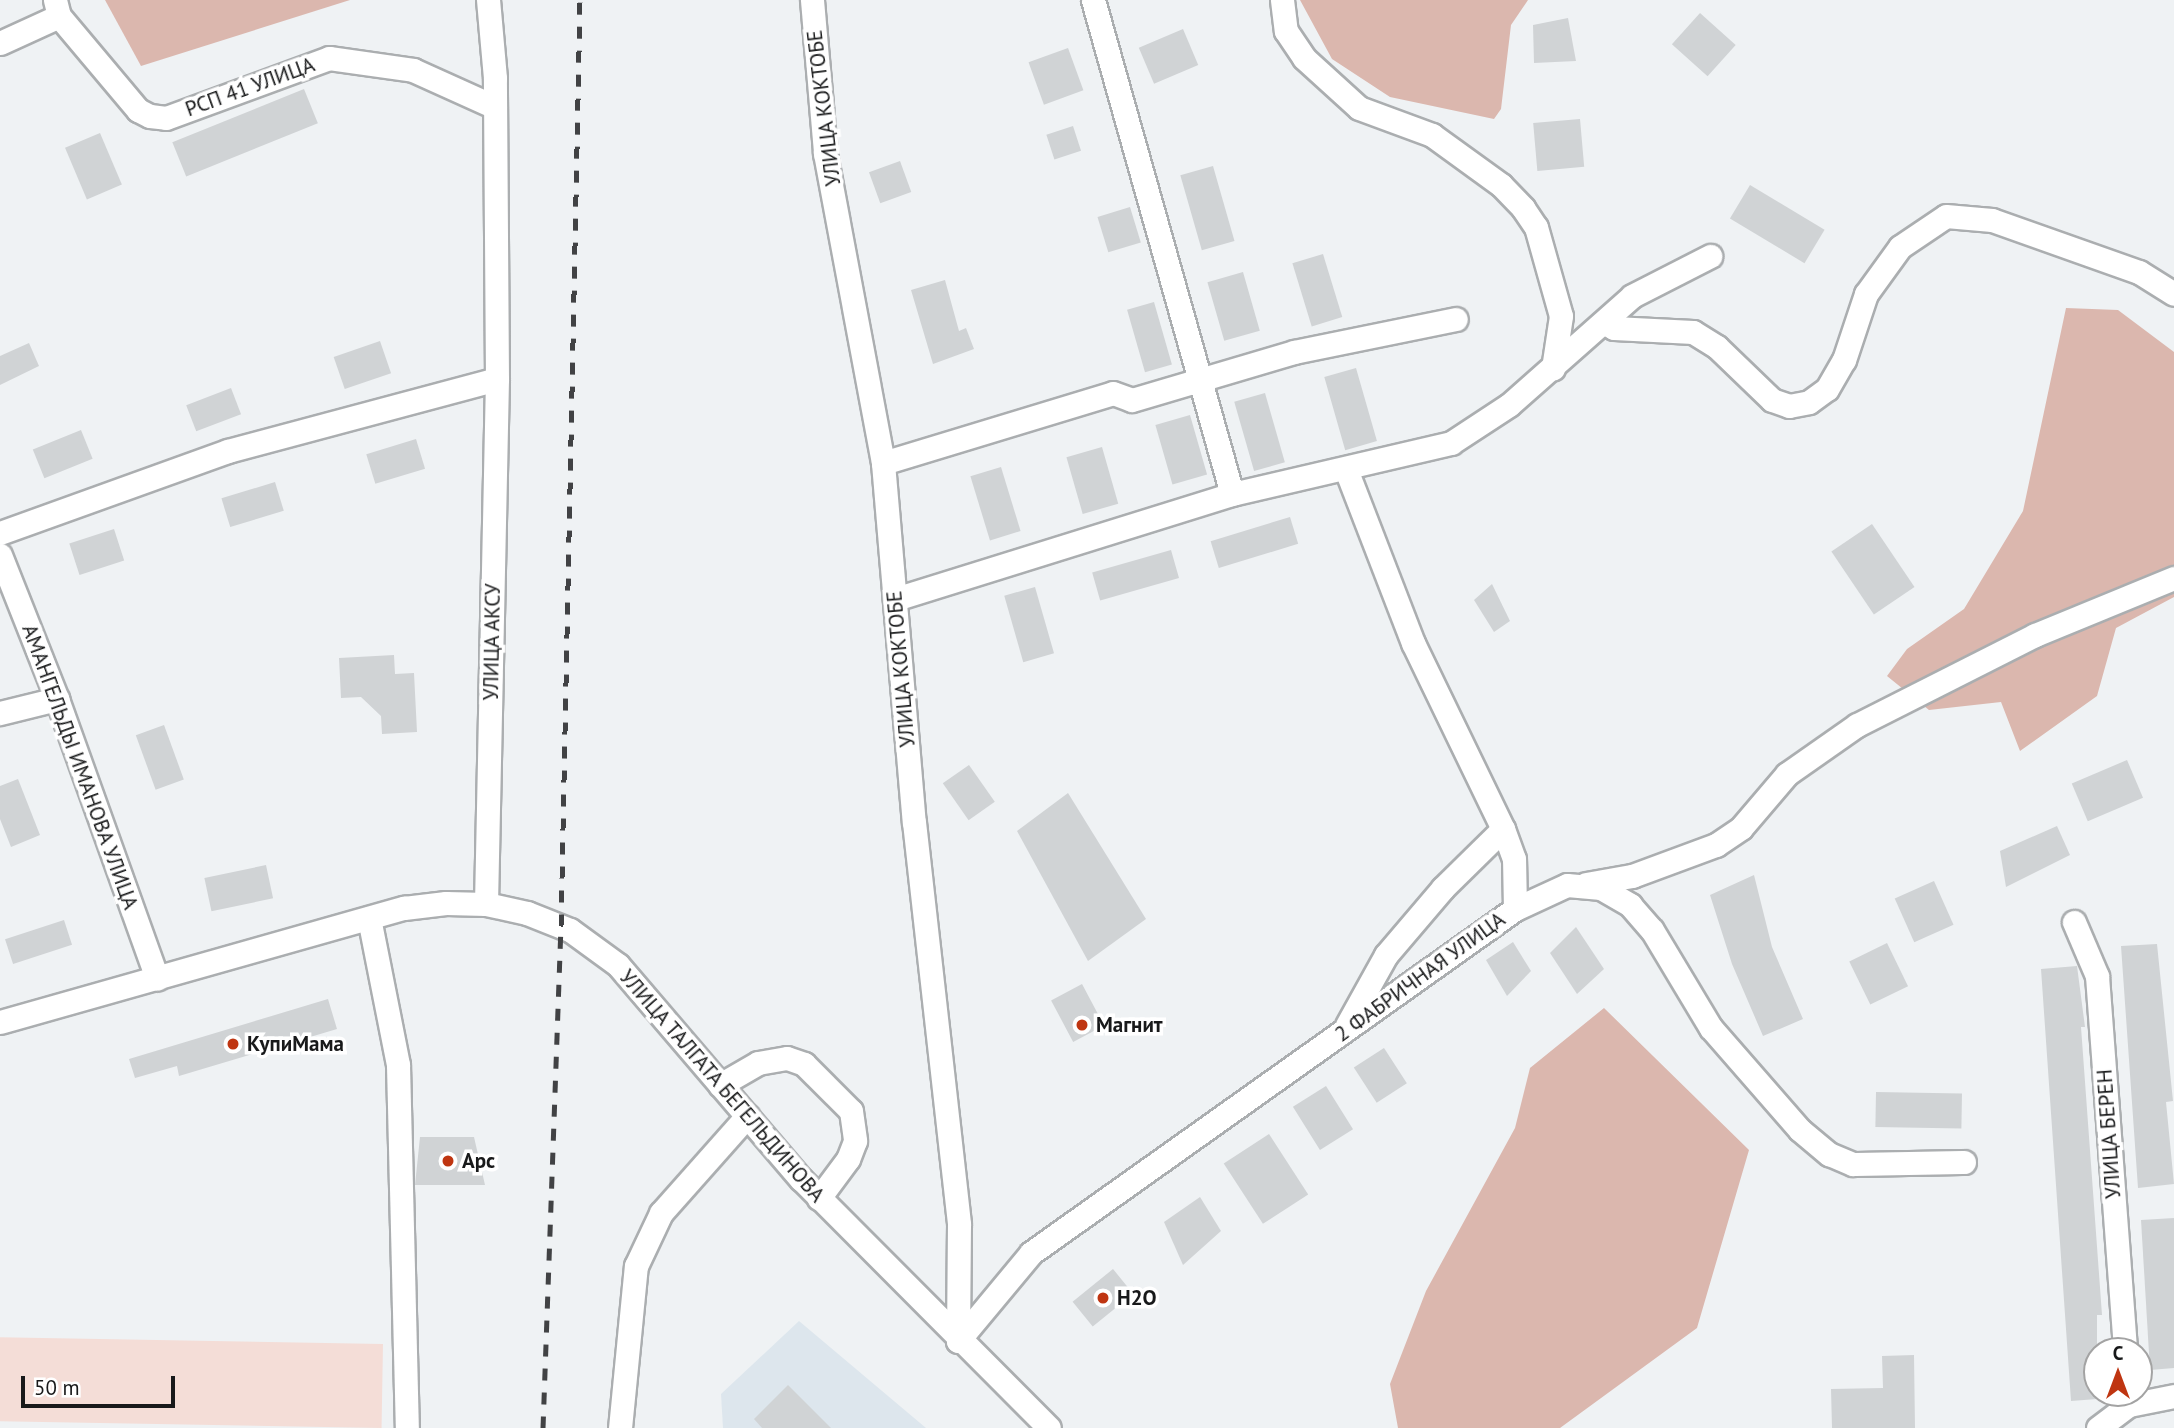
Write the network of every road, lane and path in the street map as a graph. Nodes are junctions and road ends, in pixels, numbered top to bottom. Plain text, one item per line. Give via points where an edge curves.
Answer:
1 (488, 0) edge
2 (812, 0) edge
3 (1093, 0) edge
4 (1282, 0) edge
5 (57, 8) edge
6 (0, 43) edge
7 (495, 107) junction
8 (1710, 256) dead end
9 (2174, 294) edge
10 (1456, 318) dead end
11 (1605, 323) junction
12 (1553, 368) junction
13 (497, 379) junction
14 (1203, 380) junction
15 (883, 463) junction
16 (1346, 469) junction
17 (1232, 494) junction
18 (0, 533) edge
19 (0, 555) edge
20 (2174, 578) edge
21 (894, 599) junction
22 (57, 699) junction
23 (0, 713) edge
24 (1503, 829) junction
25 (1586, 884) junction
26 (486, 904) junction
27 (1515, 909) junction
28 (369, 918) junction
29 (2074, 922) dead end
30 (157, 979) junction
31 (0, 1022) edge
32 (1343, 1032) junction
33 (720, 1085) junction
34 (747, 1116) junction
35 (1964, 1162) dead end
36 (819, 1198) junction
37 (2124, 1337) edge
38 (958, 1341) junction
39 (2174, 1396) edge
40 (2153, 1397) edge
41 (2120, 1407) edge
42 (407, 1428) edge
43 (620, 1428) edge
44 (1049, 1428) edge
45 (2098, 1428) edge

1 - 7 street, УЛИЦА АКСУ
2 - 15 street, УЛИЦА КОКТОБЕ via 825,153
3 - 14 street
4 - 12 street via 1286,31 1304,58 1359,108 1432,135 1523,208 1536,227 1560,316
5 - 6 street
5 - 7 street, РСП 41 УЛИЦА via 138,110 150,117 166,118 329,58 412,70
7 - 13 street, УЛИЦА АКСУ
8 - 11 street via 1632,296
9 - 11 street via 2139,272 1992,220 1946,216 1900,247 1866,294 1844,360 1827,389 1809,402 1789,406 1772,400 1717,347 1693,332 1614,328
10 - 14 street via 1356,336
11 - 12 street
12 - 16 street via 1509,405 1451,443
13 - 18 street via 228,451
13 - 26 street, УЛИЦА АКСУ
14 - 15 street via 1132,401 1113,393
14 - 17 street
15 - 21 street, УЛИЦА КОКТОБЕ
16 - 17 street
16 - 24 street, 2 ФАБРИЧНАЯ УЛИЦА via 1413,643
17 - 21 street
19 - 22 street, АМАНГЕЛЬДЫ ИМАНОВА УЛИЦА
20 - 25 street via 2035,635 1857,726 1787,774 1741,828 1716,845 1632,876
21 - 38 street, УЛИЦА КОКТОБЕ via 959,1224
22 - 23 street
22 - 30 street, АМАНГЕЛЬДЫ ИМАНОВА УЛИЦА
24 - 27 street, 2 ФАБРИЧНАЯ УЛИЦА via 1514,859
24 - 32 street via 1443,888 1386,955
25 - 27 street via 1567,885
25 - 35 street via 1630,905 1652,930 1712,1028 1800,1130 1829,1154 1853,1164
26 - 28 street, УЛИЦА ТАЛГАТА БЕГЕЛЬДИНОВА via 446,903
26 - 33 street, УЛИЦА ТАЛГАТА БЕГЕЛЬДИНОВА via 570,930 618,965
27 - 32 street, 2 ФАБРИЧНАЯ УЛИЦА
28 - 30 street, УЛИЦА ТАЛГАТА БЕГЕЛЬДИНОВА
28 - 42 street via 397,1066
29 - 37 street, УЛИЦА БЕРЕН via 2097,976
30 - 31 street, УЛИЦА ТАЛГАТА БЕГЕЛЬДИНОВА
32 - 38 street, 2 ФАБРИЧНАЯ УЛИЦА via 1031,1253
33 - 34 street, УЛИЦА ТАЛГАТА БЕГЕЛЬДИНОВА
33 - 36 street via 758,1063 787,1058 804,1064 851,1111 855,1141 848,1159
34 - 36 street, УЛИЦА ТАЛГАТА БЕГЕЛЬДИНОВА
34 - 43 street via 661,1213 636,1266
36 - 38 street, УЛИЦА ТАЛГАТА БЕГЕЛЬДИНОВА
38 - 44 street, УЛИЦА ТАЛГАТА БЕГЕЛЬДИНОВА
39 - 40 street
41 - 45 street

